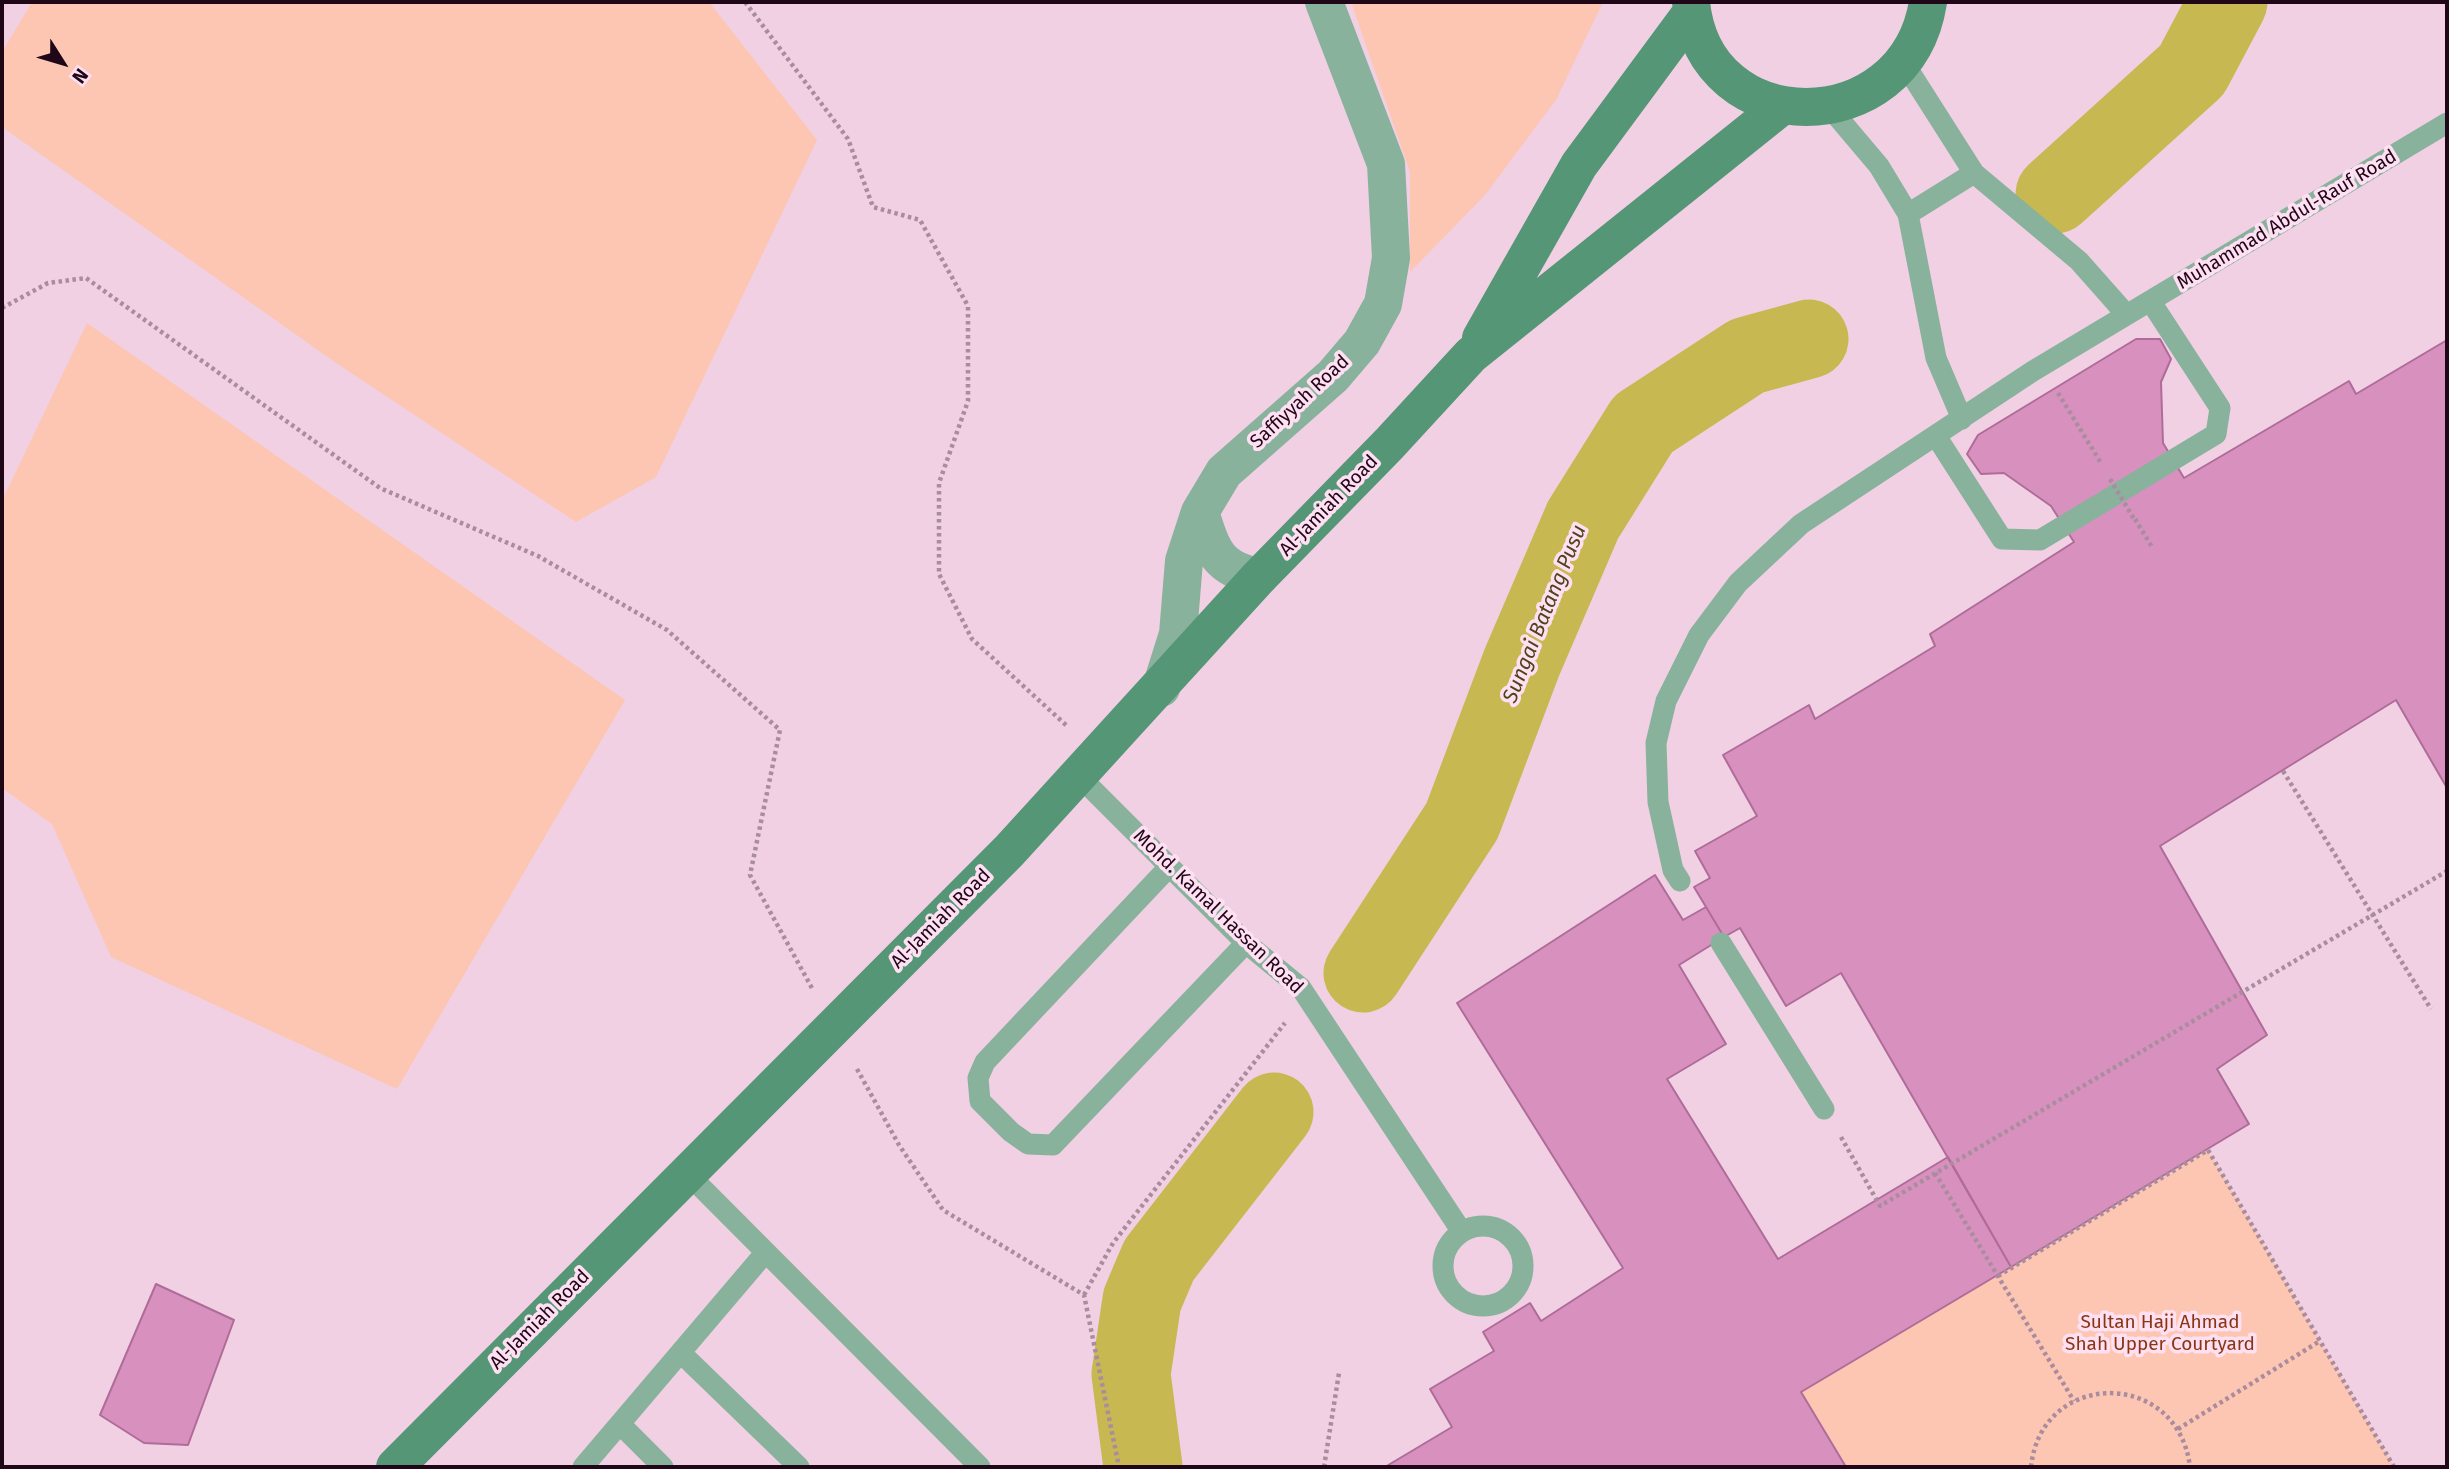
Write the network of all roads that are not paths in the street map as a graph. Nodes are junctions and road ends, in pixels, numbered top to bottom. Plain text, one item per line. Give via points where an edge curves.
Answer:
1 (1324, 2) edge
2 (1929, 2) edge
3 (1691, 7) edge
4 (1903, 63) junction
5 (1782, 106) junction
6 (1830, 108) junction
7 (2447, 123) edge
8 (1974, 173) junction
9 (1908, 214) junction
10 (2151, 302) junction
11 (2125, 313) junction
12 (1471, 355) junction
13 (1962, 419) junction
14 (1936, 436) junction
15 (1200, 512) junction
16 (1259, 577) junction
17 (1161, 688) junction
18 (1089, 765) junction
19 (1168, 868) junction
20 (1680, 881) dead end
21 (1246, 943) junction
22 (1721, 943) dead end
23 (1825, 1109) road end
24 (686, 1172) junction
25 (1462, 1232) dead end
26 (765, 1253) junction
27 (681, 1353) junction
28 (620, 1424) junction
29 (395, 1467) edge
30 (583, 1467) edge
31 (663, 1467) edge
32 (799, 1467) edge
33 (980, 1467) edge

1 - 15 street, Saffiyyah Road via 1386,164 1391,258 1383,304 1362,342 1333,376 1224,472
2 - 4 street, Al-Jamiah Road via 1920,35
3 - 5 street, Al-Jamiah Road via 1703,45 1723,72 1750,93
3 - 12 street, Al-Jamiah Road via 1579,165
4 - 6 street, Al-Jamiah Road via 1883,83
4 - 8 lane
5 - 6 street, Al-Jamiah Road
5 - 12 street, Al-Jamiah Road
6 - 9 lane via 1879,166
7 - 10 lane, Muhammad Abdul-Rauf Road
8 - 9 lane
8 - 11 lane via 2079,261
9 - 13 lane via 1936,358
10 - 11 lane, Muhammad Abdul-Rauf Road
10 - 14 lane via 2221,408 2216,434 2040,540 2001,539
11 - 13 lane, Muhammad Abdul-Rauf Road
12 - 16 street, Al-Jamiah Road
13 - 14 lane, Muhammad Abdul-Rauf Road
14 - 20 lane, Muhammad Abdul-Rauf Road via 1801,524 1738,583 1699,635 1666,701 1656,743 1658,802 1673,870
15 - 16 street via 1210,544 1223,563
15 - 17 street, Saffiyyah Road via 1184,561 1178,634
16 - 17 street, Al-Jamiah Road
17 - 18 street, Al-Jamiah Road
18 - 19 lane, Mohd. Kamal Hassan Road
18 - 24 street, Al-Jamiah Road via 1009,851
19 - 21 lane, Mohd. Kamal Hassan Road
19 - 21 lane via 985,1062 978,1078 980,1101 1011,1132 1028,1144 1053,1145
21 - 25 lane, Mohd. Kamal Hassan Road via 1301,988
22 - 23 lane
24 - 26 lane
24 - 29 street, Al-Jamiah Road
26 - 27 lane
26 - 33 lane
27 - 28 lane
27 - 32 lane
28 - 30 lane
28 - 31 lane

